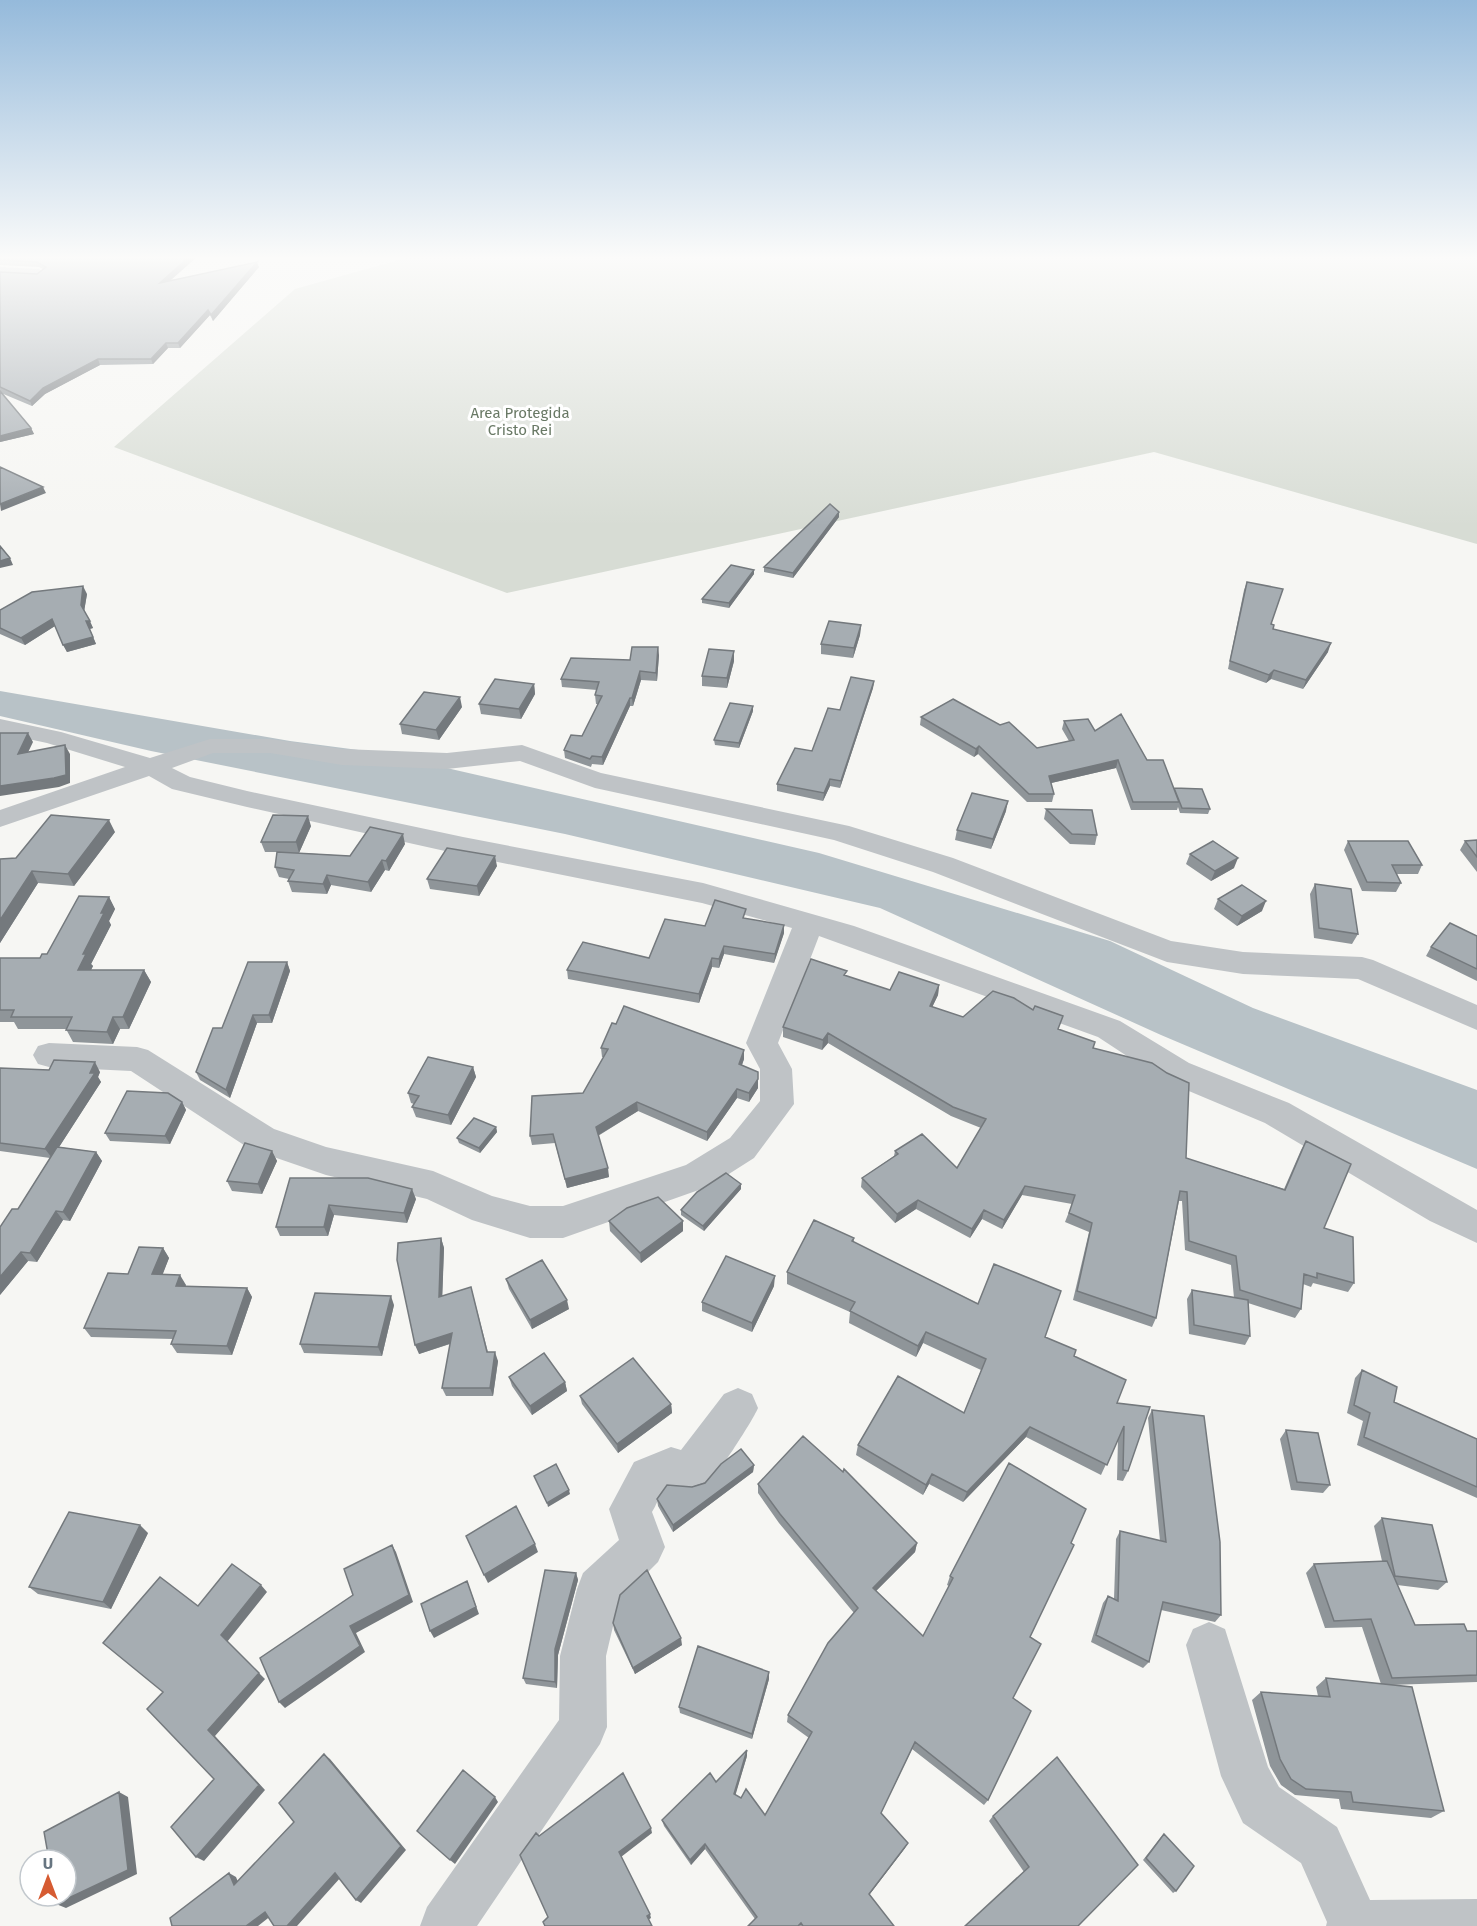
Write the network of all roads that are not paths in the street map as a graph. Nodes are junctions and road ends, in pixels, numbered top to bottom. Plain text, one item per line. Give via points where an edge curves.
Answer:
1 (0, 726) edge
2 (152, 767) junction
3 (0, 819) edge
4 (808, 923) junction
5 (1477, 1018) edge
6 (49, 1055) dead end
7 (1477, 1227) edge
8 (738, 1408) dead end
9 (1209, 1646) dead end
10 (1353, 1925) edge
11 (1477, 1925) edge
12 (446, 1926) edge

1 - 2 street via 52,736
2 - 3 street
2 - 4 street via 181,783 247,799 703,893
2 - 5 street via 210,746 270,746 342,757 447,760 522,753 596,780 839,832 943,865 1167,951 1243,963 1362,968
4 - 6 street via 762,1043 776,1068 777,1104 742,1148 698,1176 563,1222 530,1222 484,1209 433,1186 327,1161 262,1139 137,1059
4 - 7 street via 1108,1029 1177,1072 1276,1113
8 - 12 street via 690,1473 671,1468 649,1477 630,1509 643,1547 599,1589 583,1656 583,1727
9 - 10 street via 1246,1776 1261,1805 1319,1845
10 - 11 street

